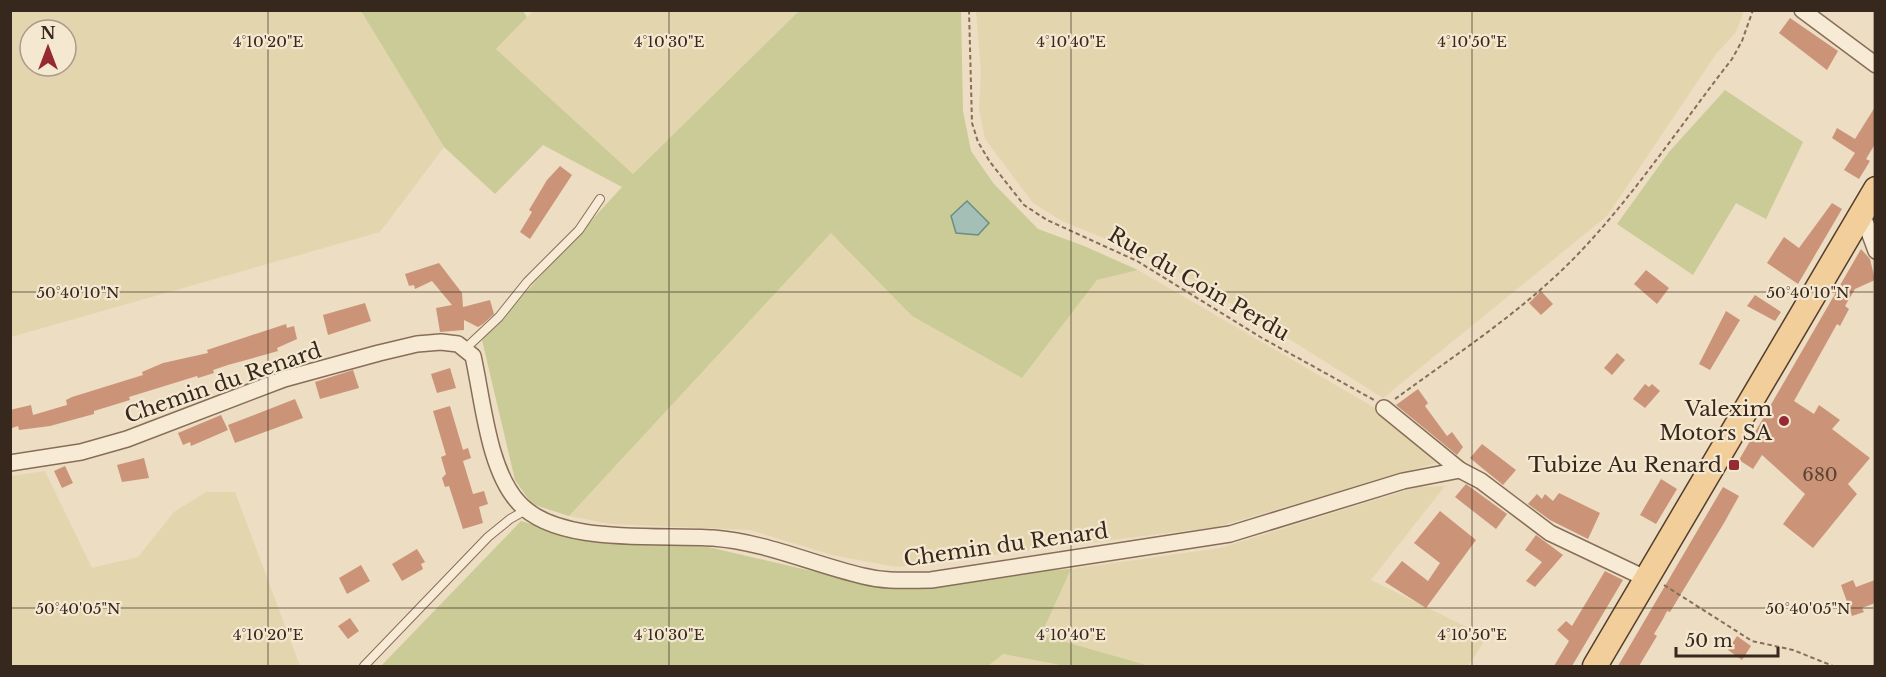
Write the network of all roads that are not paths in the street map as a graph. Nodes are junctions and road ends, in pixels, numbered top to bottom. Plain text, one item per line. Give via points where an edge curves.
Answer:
1 (1802, 10) edge
2 (1875, 65) edge
3 (1875, 189) edge
4 (600, 199) dead end
5 (1862, 213) junction
6 (1875, 251) edge
7 (466, 348) junction
8 (1384, 408) road end
9 (10, 463) edge
10 (1460, 470) junction
11 (526, 510) junction
12 (1648, 578) junction
13 (364, 666) edge
14 (1595, 666) edge

1 - 2 street
3 - 5 main road
4 - 7 lane via 579,230
5 - 6 street
5 - 12 main road
7 - 9 street, Chemin du Renard via 441,342 379,353 284,379 127,439 81,452
7 - 11 street, Chemin du Renard via 473,356 500,474
8 - 10 street
10 - 11 street, Chemin du Renard via 1403,481 1230,534 931,580 893,581 863,576 764,546 714,538 570,529
10 - 12 street via 1481,481 1550,533
11 - 13 lane via 489,537
12 - 14 main road

